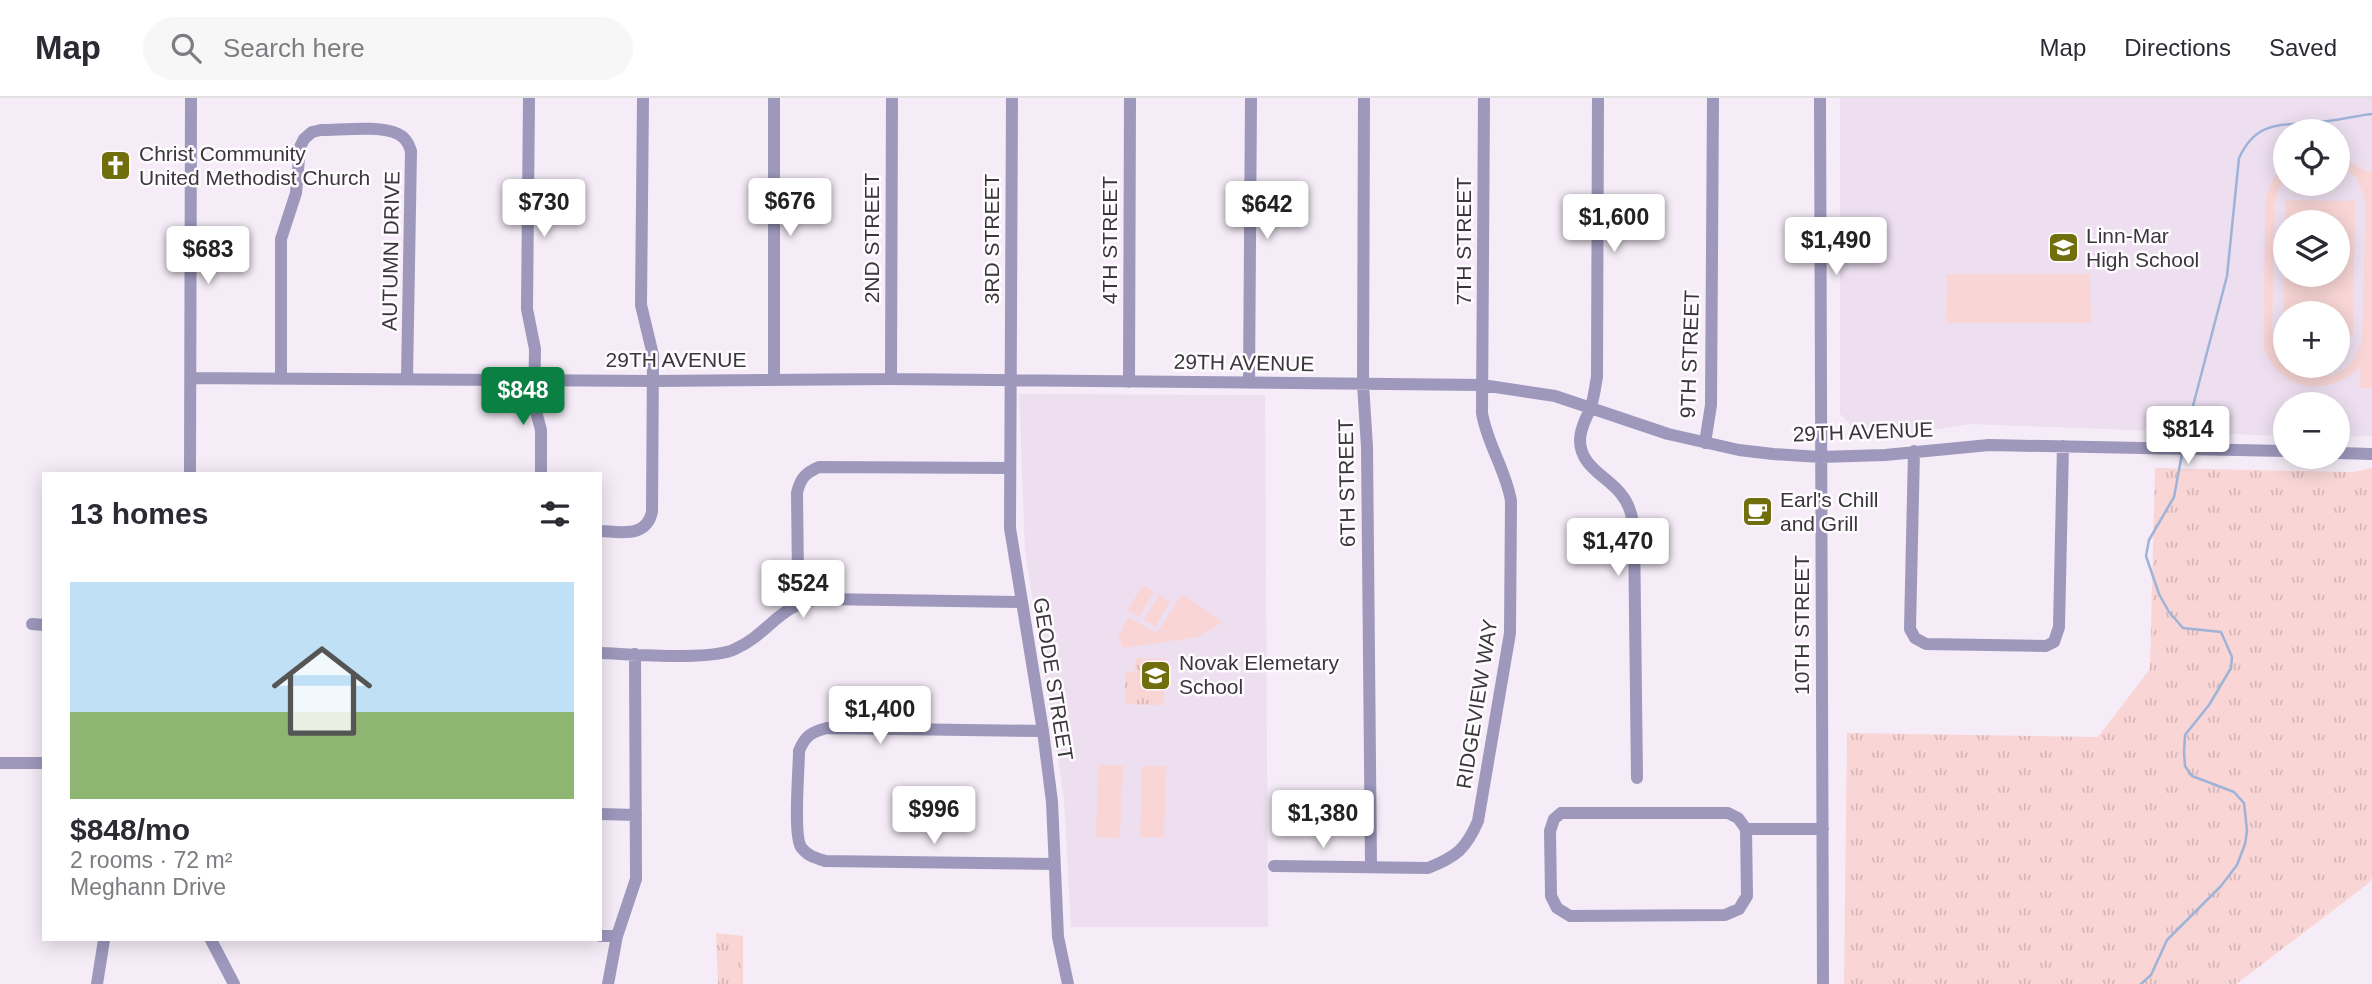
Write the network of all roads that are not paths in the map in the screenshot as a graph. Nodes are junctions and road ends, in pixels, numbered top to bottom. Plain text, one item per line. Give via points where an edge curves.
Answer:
1 (191, 98) edge
2 (529, 98) edge
3 (643, 98) edge
4 (774, 98) edge
5 (892, 98) edge
6 (1012, 98) edge
7 (1130, 98) edge
8 (1251, 98) edge
9 (1364, 98) edge
10 (1484, 98) edge
11 (1598, 98) edge
12 (1713, 98) edge
13 (1819, 98) edge
14 (191, 378) junction
15 (281, 378) junction
16 (408, 379) junction
17 (774, 379) junction
18 (891, 379) junction
19 (534, 380) junction
20 (1011, 380) junction
21 (654, 381) junction
22 (1129, 382) junction
23 (1249, 383) junction
24 (1363, 384) junction
25 (1482, 385) junction
26 (1591, 406) junction
27 (1705, 443) junction
28 (2063, 446) junction
29 (2273, 451) edge
30 (1914, 452) junction
31 (2350, 453) edge
32 (2372, 454) edge
33 (1820, 457) junction
34 (1010, 468) junction
35 (190, 472) edge
36 (541, 472) edge
37 (602, 531) edge
38 (803, 600) junction
39 (1021, 602) junction
40 (602, 653) edge
41 (635, 654) junction
42 (1043, 731) junction
43 (0, 763) edge
44 (42, 763) edge
45 (1637, 778) dead end
46 (602, 814) edge
47 (636, 814) junction
48 (1746, 829) junction
49 (1823, 829) junction
50 (1054, 864) junction
51 (1274, 866) dead end
52 (1371, 866) junction
53 (602, 936) edge
54 (617, 936) junction
55 (104, 941) edge
56 (212, 941) edge
57 (97, 984) edge
58 (234, 984) edge
59 (608, 984) edge
60 (1068, 984) edge
61 (1823, 984) edge

1 - 14 street
2 - 19 street via 527,309 535,349
3 - 21 street via 641,305
4 - 17 street
5 - 18 street, 2ND STREET
6 - 20 street, 3RD STREET
7 - 22 street, 4TH STREET
8 - 23 street
9 - 24 street, 6TH STREET
10 - 25 street, 7TH STREET
11 - 26 street via 1597,377
12 - 27 street, 9TH STREET via 1711,405
13 - 33 street, 10TH STREET
14 - 15 street, 29TH AVENUE
14 - 35 street
15 - 16 street, 29TH AVENUE
15 - 16 street, AUTUMN DRIVE via 281,239 296,193 300,147 312,132 360,130 397,133 411,151
16 - 19 street, 29TH AVENUE
17 - 18 street, 29TH AVENUE
17 - 21 street, 29TH AVENUE
18 - 20 street, 29TH AVENUE
19 - 21 street, 29TH AVENUE
19 - 36 street
20 - 22 street, 29TH AVENUE
20 - 34 street, GEODE STREET
21 - 37 street via 650,522 637,532
22 - 23 street, 29TH AVENUE
23 - 24 street, 29TH AVENUE
24 - 25 street, 29TH AVENUE
24 - 52 street, 6TH STREET
25 - 26 street, 29TH AVENUE
25 - 52 street, RIDGEVIEW WAY via 1485,431 1511,501 1510,633 1478,821 1463,848 1449,860 1428,868
26 - 27 street, 29TH AVENUE
26 - 45 street via 1582,426 1583,454 1590,467 1621,493 1634,530
27 - 33 street, 29TH AVENUE
28 - 29 street, 29TH AVENUE
28 - 30 street, 29TH AVENUE via 1969,445
28 - 30 street via 2059,627 2054,642 2046,646 1926,644 1915,638 1910,629
30 - 33 street, 29TH AVENUE
31 - 32 street
33 - 49 street, 10TH STREET
34 - 38 street via 819,467 808,472 797,493 798,578
34 - 39 street, GEODE STREET via 1010,528
38 - 39 street
38 - 41 street via 732,651
39 - 42 street, GEODE STREET
40 - 41 street
41 - 47 street
42 - 50 street, GEODE STREET
42 - 50 street via 813,731 799,751 798,833 810,856 825,861
43 - 44 street
46 - 47 street
47 - 54 street via 636,879
48 - 48 street via 1728,813 1561,813 1550,831 1551,896 1557,908 1570,916 1725,915 1739,909 1747,896
48 - 49 street
49 - 61 street, 10TH STREET
50 - 60 street, GEODE STREET via 1058,937
51 - 52 street, RIDGEVIEW WAY
53 - 54 street
54 - 59 street
55 - 57 street
56 - 58 street

